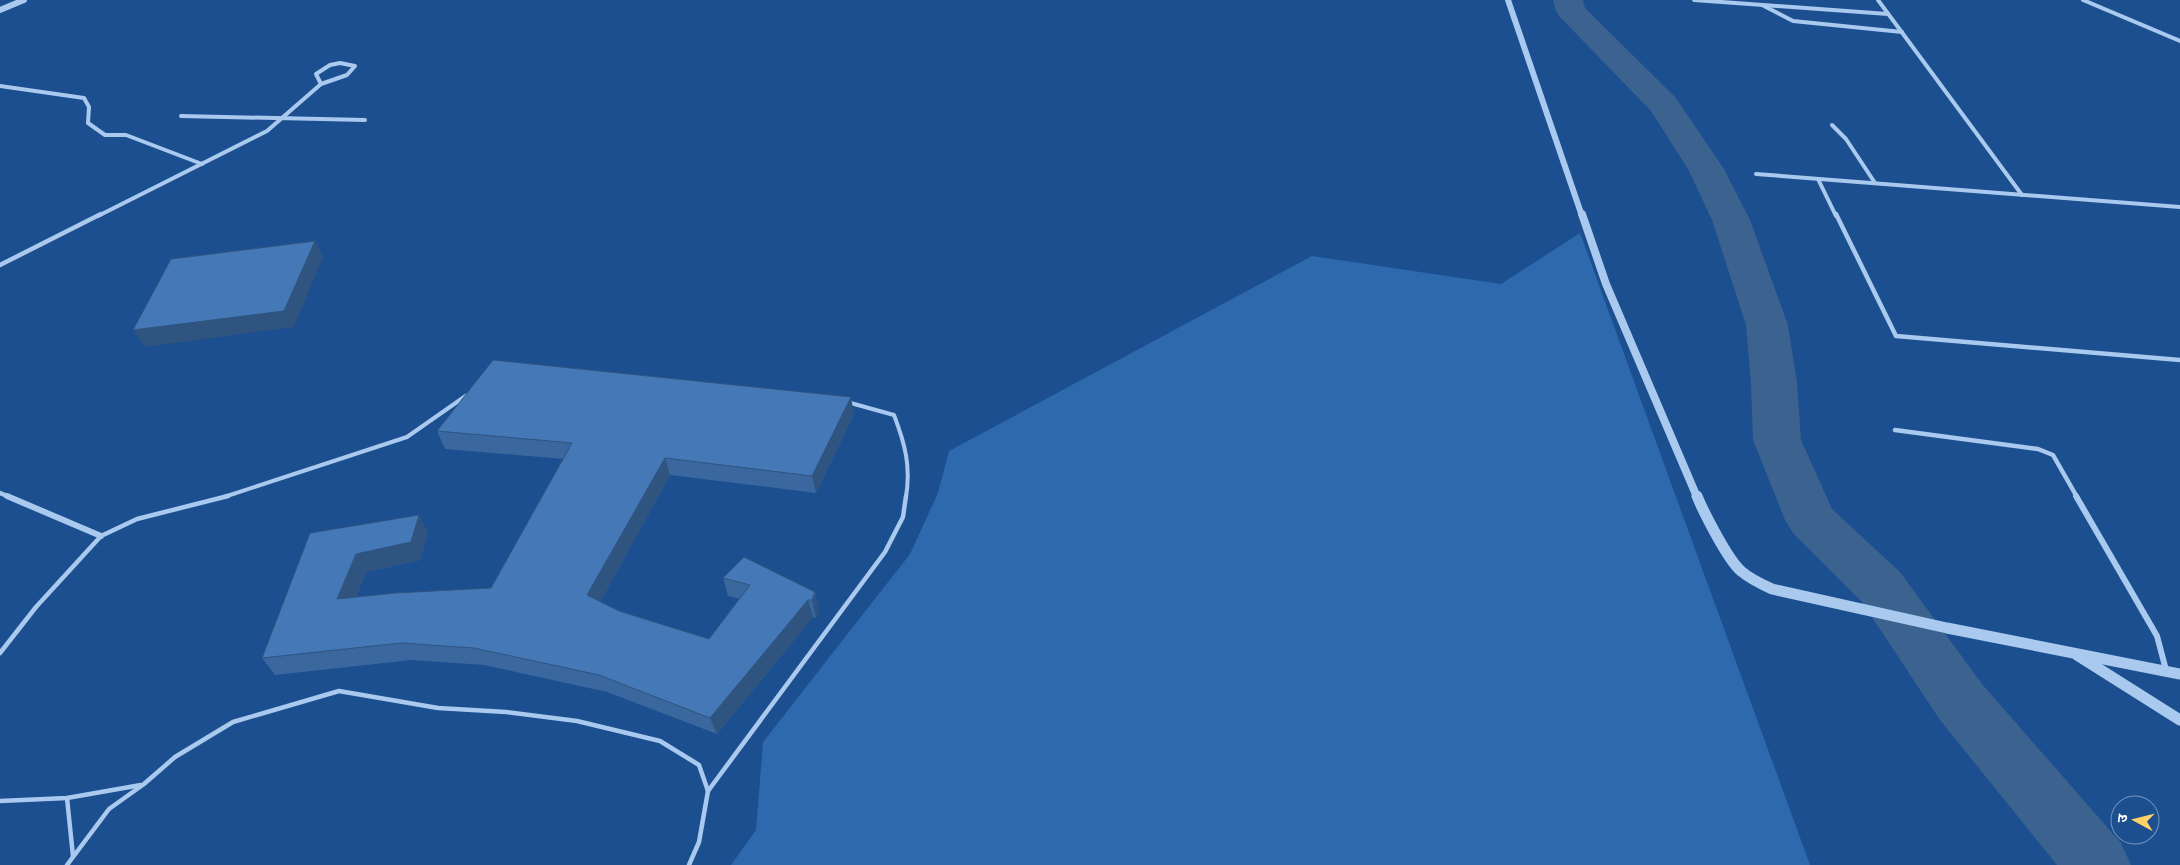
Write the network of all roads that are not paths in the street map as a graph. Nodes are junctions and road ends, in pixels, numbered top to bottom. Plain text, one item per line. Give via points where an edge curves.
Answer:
1 (24, 0) edge
2 (1508, 0) edge
3 (1694, 0) edge
4 (1878, 0) edge
5 (2083, 0) edge
6 (1763, 5) junction
7 (0, 10) edge
8 (1888, 14) junction
9 (1902, 32) junction
10 (2180, 41) edge
11 (321, 84) junction
12 (0, 86) edge
13 (181, 116) dead end
14 (281, 119) junction
15 (365, 120) dead end
16 (1832, 125) dead end
17 (202, 164) junction
18 (1756, 174) dead end
19 (1818, 179) junction
20 (1875, 183) junction
21 (2022, 195) junction
22 (2180, 207) edge
23 (0, 265) edge
24 (2180, 360) edge
25 (470, 393) edge
26 (841, 400) edge
27 (1895, 430) dead end
28 (0, 492) edge
29 (101, 536) junction
30 (2071, 651) junction
31 (0, 653) edge
32 (2166, 672) junction
33 (2180, 674) edge
34 (2180, 720) edge
35 (144, 784) junction
36 (708, 791) junction
37 (67, 798) junction
38 (0, 801) edge
39 (73, 856) junction
40 (67, 865) edge
41 (689, 865) edge

1 - 7 street
2 - 30 street via 1606,284 1706,518 1740,570 1754,582 1772,589 1947,628
3 - 6 street
4 - 8 street
5 - 10 street
6 - 8 street
6 - 9 street via 1793,21
8 - 9 street
9 - 21 street
11 - 11 street via 316,74 323,68 340,62 355,66 347,75
11 - 14 street
12 - 17 street via 84,98 89,107 88,123 105,135 126,135
13 - 14 street
14 - 15 street
14 - 17 street via 267,131
16 - 20 street via 1846,139
17 - 23 street
18 - 19 street
19 - 20 street
19 - 24 street via 1896,336
20 - 21 street
21 - 22 street
25 - 29 lane via 407,437 212,501 137,519
26 - 36 lane via 894,415 904,442 909,477 904,517 885,552
27 - 32 street via 2038,450 2053,455 2157,636
28 - 29 street
29 - 31 lane via 36,607
30 - 32 street
30 - 34 street
32 - 33 street
35 - 36 lane via 175,757 233,722 339,691 438,708 577,721 660,741 698,765
35 - 37 lane
35 - 39 lane via 109,809
36 - 41 lane via 699,842
37 - 38 lane
37 - 39 lane
39 - 40 lane

